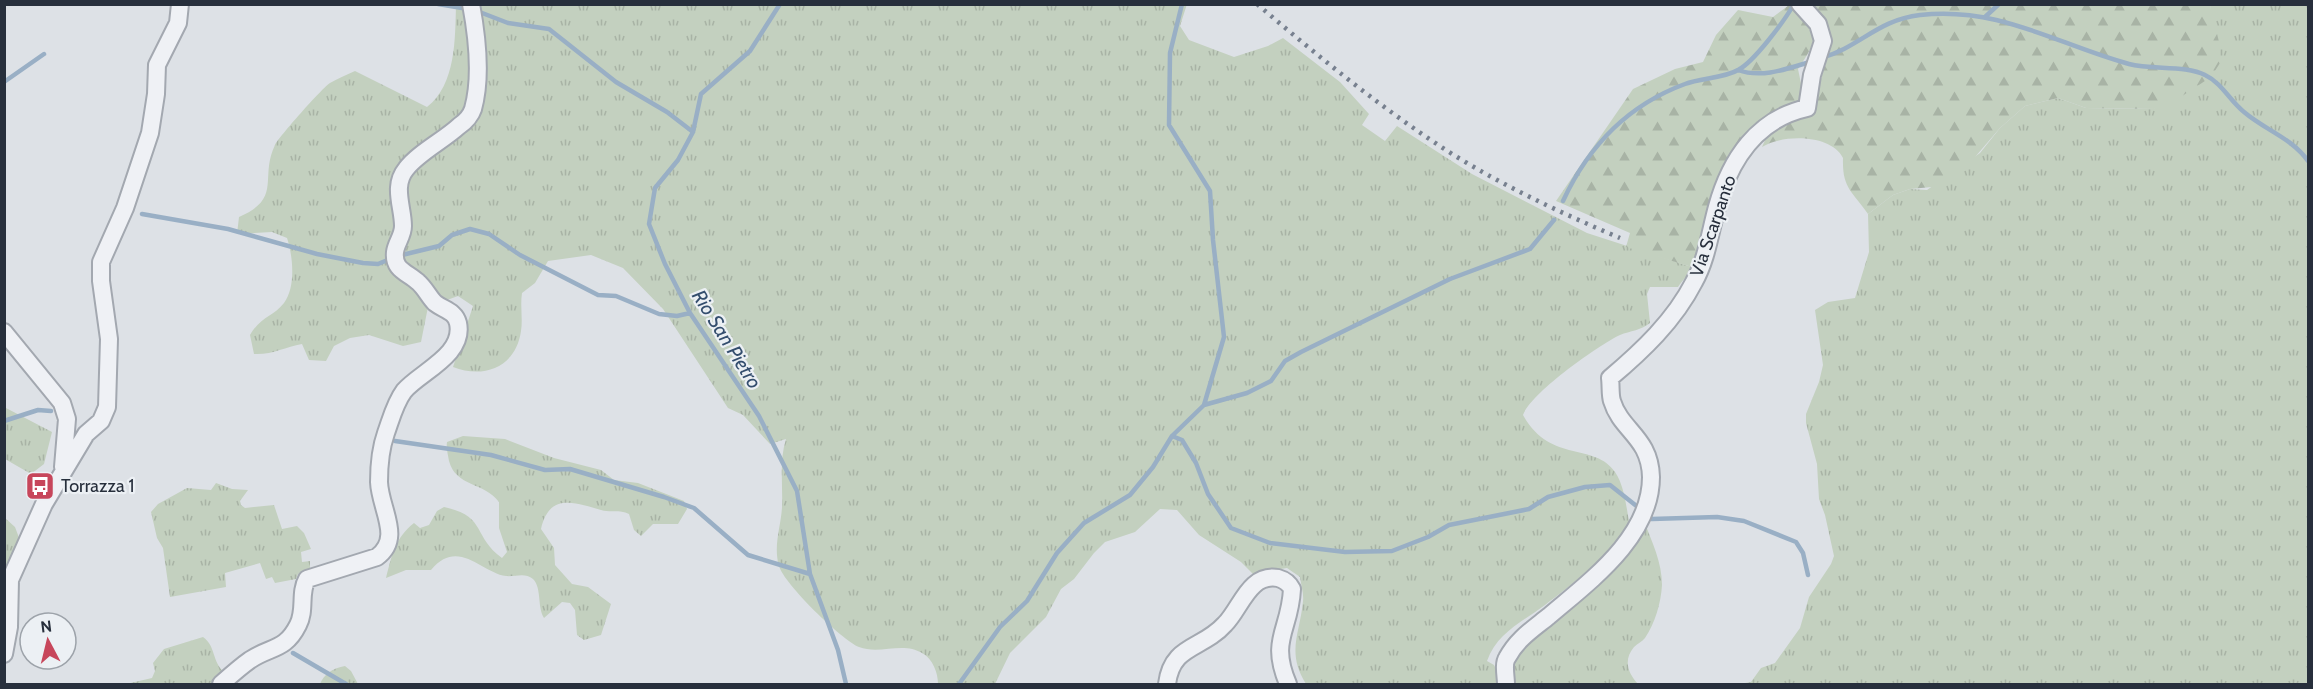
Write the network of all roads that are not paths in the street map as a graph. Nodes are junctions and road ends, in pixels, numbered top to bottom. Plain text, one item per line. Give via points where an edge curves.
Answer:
1 (180, 4) edge
2 (471, 4) edge
3 (1800, 4) edge
4 (4, 332) edge
5 (54, 487) junction
6 (4, 654) edge
7 (221, 684) edge
8 (1167, 684) edge
9 (1288, 684) edge
10 (1506, 684) edge

1 - 5 street via 178,22 157,65 150,133 125,208 101,262 109,339 107,407
2 - 7 street via 477,53 473,110 460,126 406,168 398,191 403,226 395,250 396,263 435,302 454,315 459,325 456,342 446,357 403,393 383,439 379,481 382,505 389,520 386,550 377,557 307,579 302,589 300,622 292,637 284,645 250,660
3 - 10 street, Via Scarpanto via 1818,24 1823,41 1807,108 1776,118 1754,135 1736,159 1717,206 1695,282 1657,334 1610,378 1612,402 1644,445 1651,477 1637,525 1617,554 1522,636 1505,660
4 - 5 street via 62,403 67,419 65,461
5 - 6 street via 10,580
8 - 9 street via 1168,670 1178,656 1225,624 1248,591 1267,579 1284,580 1292,589 1278,652

